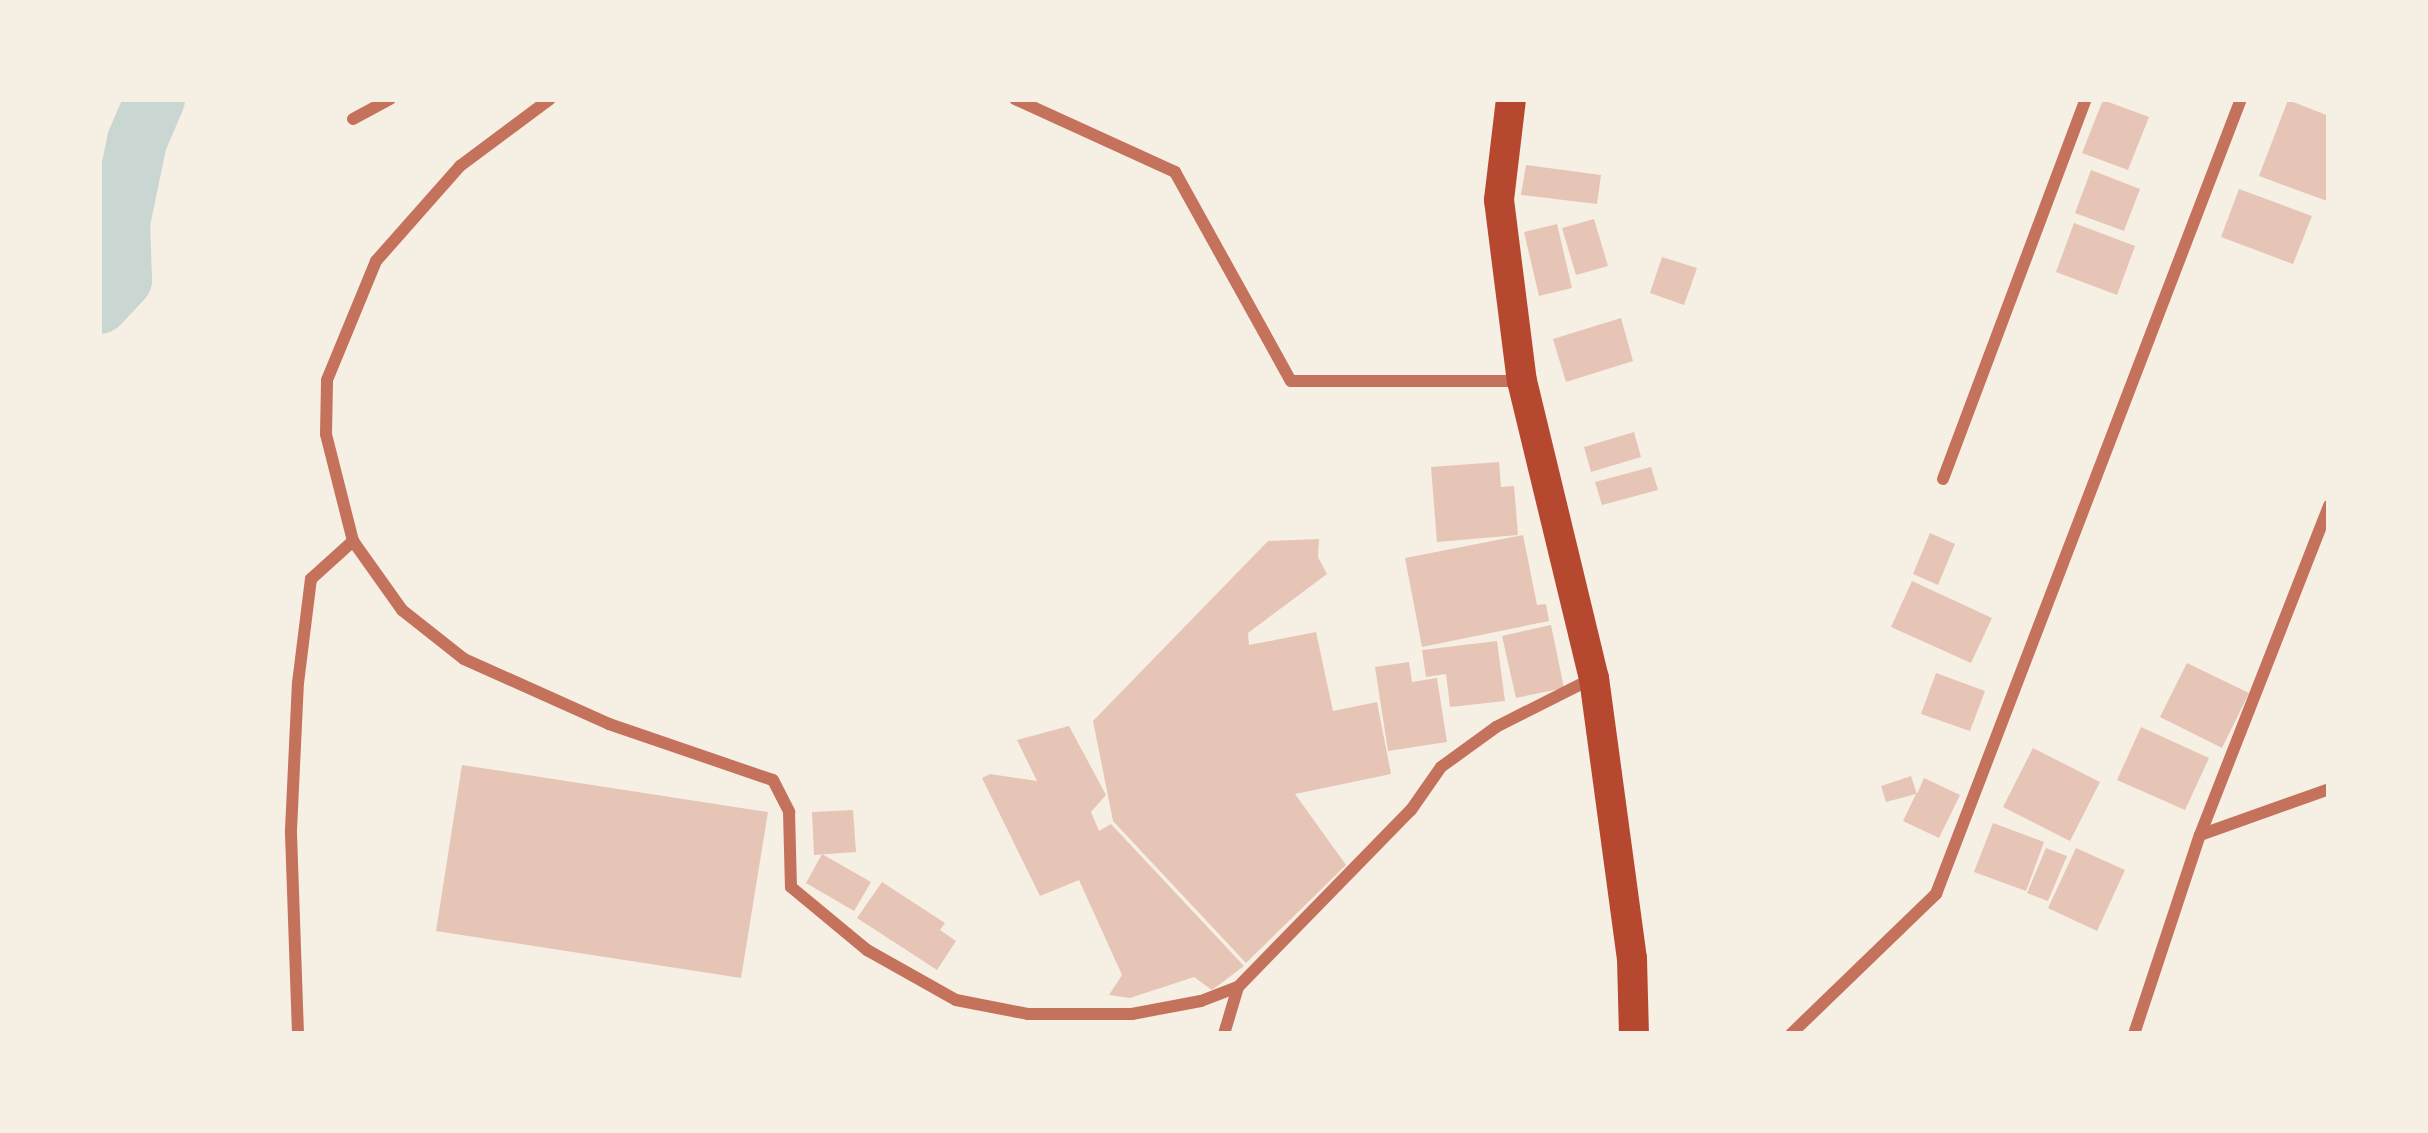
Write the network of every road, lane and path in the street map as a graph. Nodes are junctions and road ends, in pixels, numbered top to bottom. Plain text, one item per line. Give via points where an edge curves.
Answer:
1 (390, 99) edge
2 (550, 99) edge
3 (1015, 99) edge
4 (1511, 99) edge
5 (2086, 99) edge
6 (2241, 99) edge
7 (352, 119) dead end
8 (1522, 381) junction
9 (1943, 478) dead end
10 (2329, 505) edge
11 (353, 541) junction
12 (1594, 678) junction
13 (2329, 789) edge
14 (2200, 835) junction
15 (1238, 987) junction
16 (298, 1034) edge
17 (1224, 1034) edge
18 (1634, 1034) edge
19 (1791, 1034) edge
20 (2134, 1034) edge

1 - 7 street
2 - 11 street via 460,166 376,261 327,380 326,434
3 - 8 street via 1175,172 1291,381
4 - 8 main road via 1499,200
5 - 9 street
6 - 19 street via 1936,894
8 - 12 main road
10 - 14 street
11 - 15 street via 402,610 464,659 609,724 773,779 789,812 791,886 867,950 956,1000 1028,1015 1132,1014
11 - 16 street via 311,579 298,682 291,830
12 - 15 street via 1496,727 1441,766 1412,810
12 - 18 main road via 1632,959
13 - 14 street
14 - 20 street
15 - 17 street

